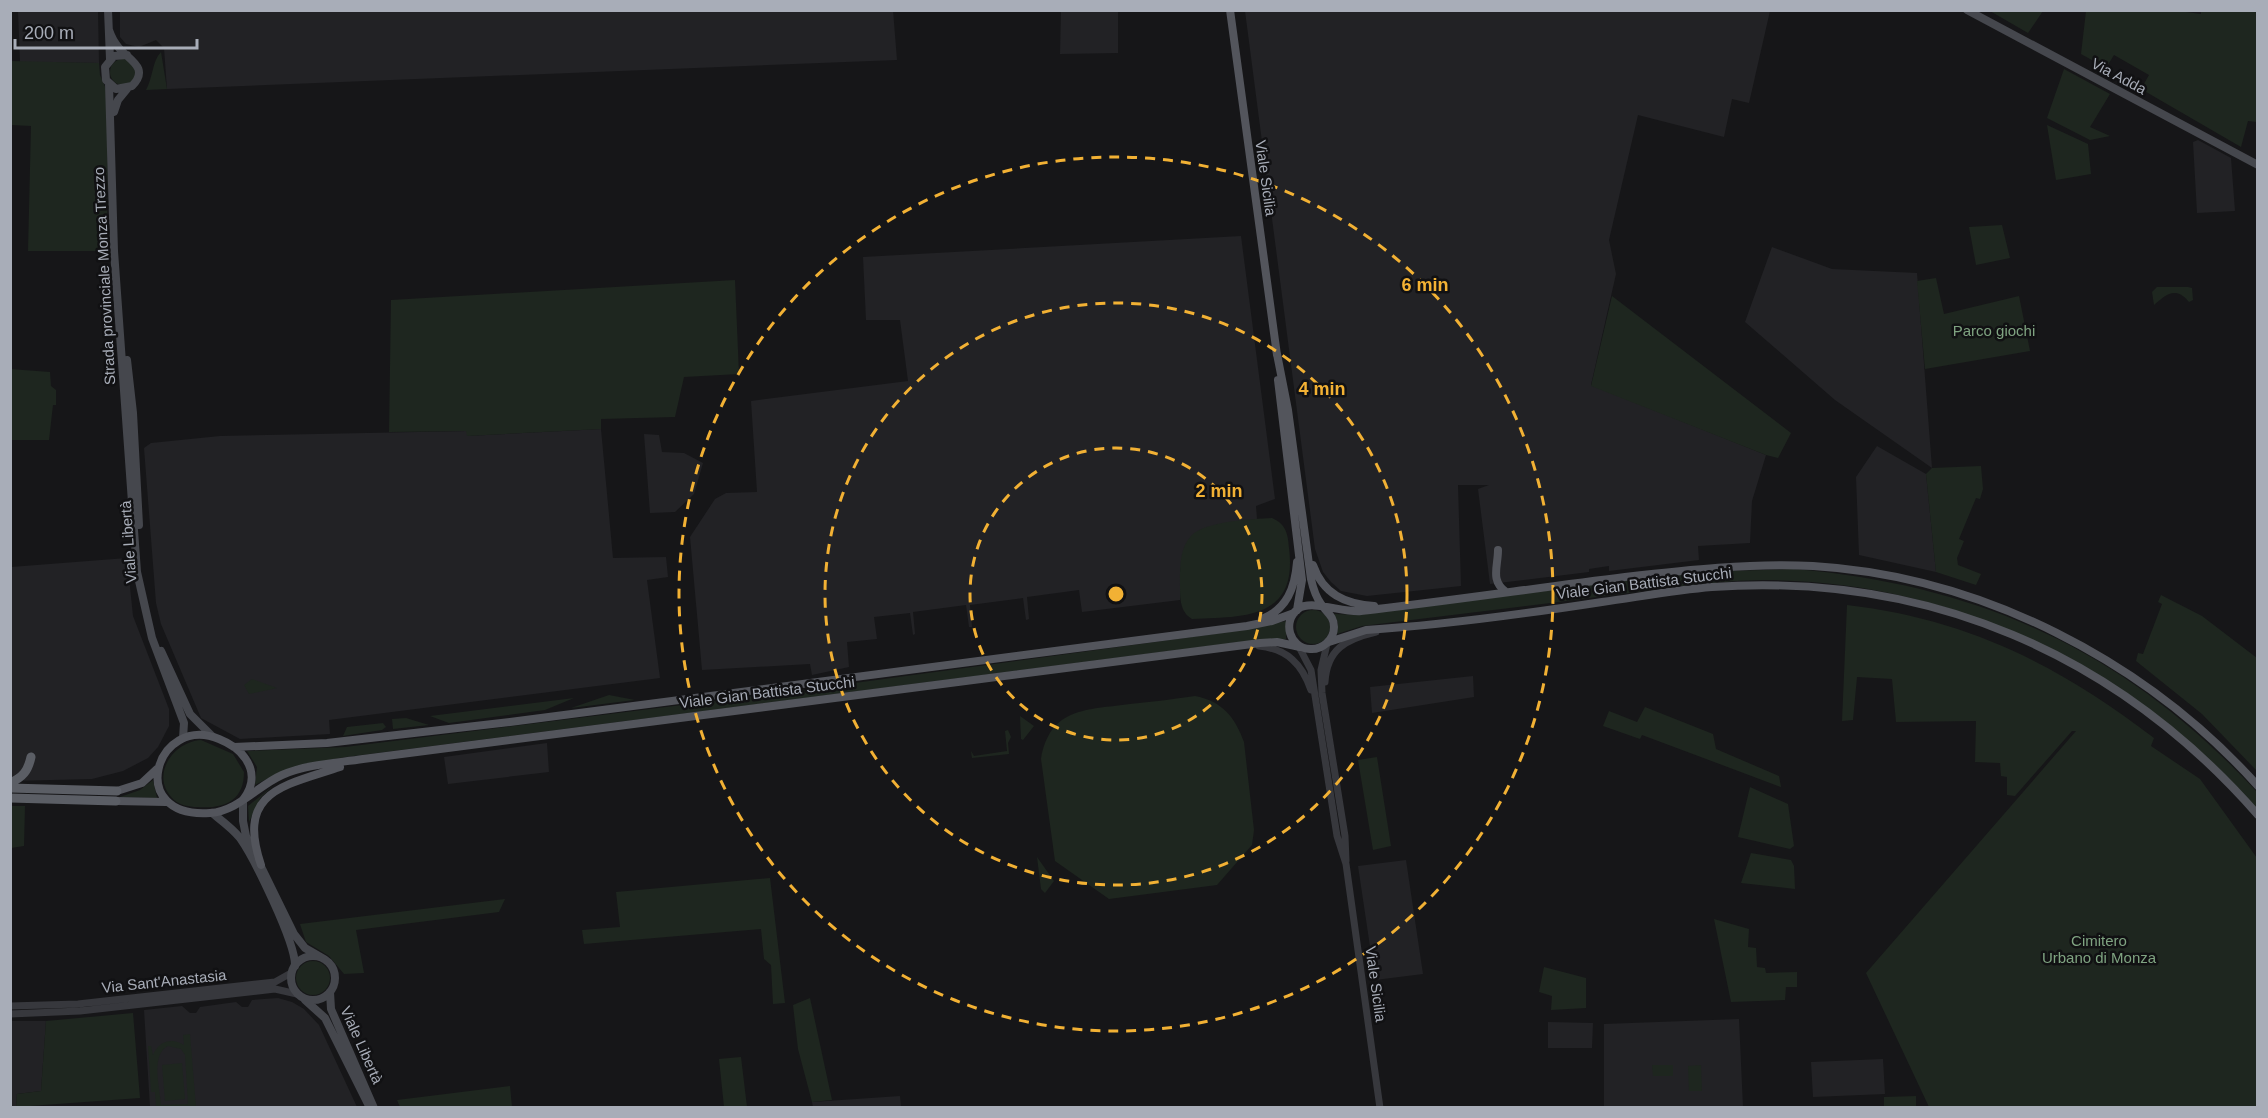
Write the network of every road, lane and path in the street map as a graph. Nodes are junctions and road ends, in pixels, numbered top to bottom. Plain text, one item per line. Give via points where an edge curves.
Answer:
1 (108, 10) edge
2 (1230, 10) edge
3 (1967, 10) edge
4 (109, 30) junction
5 (128, 56) junction
6 (110, 59) junction
7 (109, 84) junction
8 (127, 89) junction
9 (111, 137) junction
10 (2258, 165) edge
11 (121, 330) junction
12 (1276, 349) junction
13 (126, 413) joint
14 (1305, 528) junction
15 (1299, 547) junction
16 (1498, 550) dead end
17 (1506, 592) junction
18 (1396, 607) junction
19 (1324, 608) junction
20 (1296, 611) junction
21 (1247, 626) junction
22 (1401, 626) junction
23 (1328, 643) junction
24 (1248, 645) junction
25 (1300, 646) junction
26 (1321, 714) junction
27 (212, 736) junction
28 (183, 738) junction
29 (234, 747) junction
30 (31, 757) dead end
31 (363, 759) junction
32 (158, 769) junction
33 (10, 786) edge
34 (2258, 786) edge
35 (116, 796) junction
36 (10, 798) edge
37 (243, 800) junction
38 (166, 802) junction
39 (212, 813) junction
40 (2258, 815) edge
41 (261, 865) junction
42 (324, 959) junction
43 (293, 969) junction
44 (330, 992) junction
45 (299, 995) junction
46 (10, 1006) edge
47 (10, 1014) edge
48 (370, 1107) edge
49 (374, 1107) edge
50 (1380, 1107) edge

1 - 4 main road
2 - 12 main road, Viale Sicilia
3 - 10 main road, Via Adda
4 - 5 main road via 116,45
4 - 6 main road
5 - 6 main road
5 - 8 main road via 140,73 136,83
6 - 7 main road via 104,71
7 - 8 main road
7 - 9 main road, Strada provinciale Monza Trezzo
8 - 9 main road, Strada provinciale Monza Trezzo via 115,106
9 - 11 main road, Strada provinciale Monza Trezzo
11 - 13 main road, Strada provinciale Monza Trezzo
11 - 27 main road, Viale Libertà via 132,397 146,600 160,648 188,709
12 - 14 main road, Viale Sicilia
12 - 15 main road, Viale Sicilia
13 - 28 main road, Viale Libertà via 140,592 156,652 182,716
14 - 18 main road via 1316,575 1328,591 1354,604
14 - 19 main road, Viale Sicilia via 1312,582
15 - 20 main road, Viale Sicilia via 1302,580
15 - 21 main road via 1291,591 1282,607
16 - 17 main road via 1495,575
17 - 18 main road, Viale Gian Battista Stucchi
17 - 34 main road, Viale Gian Battista Stucchi via 1757,565 1814,566 1924,584 1995,606 2097,654 2192,722
18 - 19 main road, Viale Gian Battista Stucchi via 1352,612
19 - 20 main road, Viale Gian Battista Stucchi via 1310,604
19 - 23 main road via 1334,625
20 - 21 main road, Viale Gian Battista Stucchi
20 - 25 main road via 1289,630
21 - 29 main road, Viale Gian Battista Stucchi via 538,719 327,743
22 - 23 main road, Viale Gian Battista Stucchi via 1353,632
22 - 26 street via 1354,637 1338,646 1327,669
22 - 40 main road, Viale Gian Battista Stucchi via 1710,588 1818,587 1885,596 1999,629 2081,667 2169,727
23 - 25 main road, Viale Gian Battista Stucchi via 1315,649
23 - 26 street, Viale Sicilia via 1321,670
24 - 25 main road, Viale Gian Battista Stucchi via 1277,642
24 - 26 street via 1270,647 1291,657 1306,678
24 - 31 main road, Viale Gian Battista Stucchi
25 - 26 street, Viale Sicilia via 1310,665
26 - 50 street, Viale Sicilia
27 - 28 main road
27 - 29 main road, Viale Gian Battista Stucchi
28 - 32 main road, Viale Gian Battista Stucchi via 169,749
29 - 37 main road, Viale Gian Battista Stucchi via 245,758 252,775
30 - 33 highway via 29,768
31 - 37 main road, Viale Gian Battista Stucchi via 293,771
31 - 41 main road via 297,781 267,797 256,812 252,828
32 - 35 main road, Viale Gian Battista Stucchi via 142,783
32 - 38 main road via 158,786
33 - 35 highway, Viale Gian Battista Stucchi
35 - 36 highway, Viale Gian Battista Stucchi
35 - 38 main road, Viale Gian Battista Stucchi
37 - 39 main road, Viale Gian Battista Stucchi via 227,810
37 - 41 main road via 244,828
38 - 39 main road, Viale Gian Battista Stucchi via 178,810
39 - 43 main road via 245,847 292,946
41 - 42 main road via 294,934 305,948
42 - 43 main road via 307,957
42 - 44 main road via 334,973
43 - 45 main road via 292,984
43 - 46 street, Via Sant'Anastasia via 275,982 134,999
44 - 45 main road via 317,1000
44 - 49 main road, Viale Libertà via 331,1009
45 - 47 street, Via Sant'Anastasia via 275,989
45 - 48 main road, Viale Libertà via 325,1018

